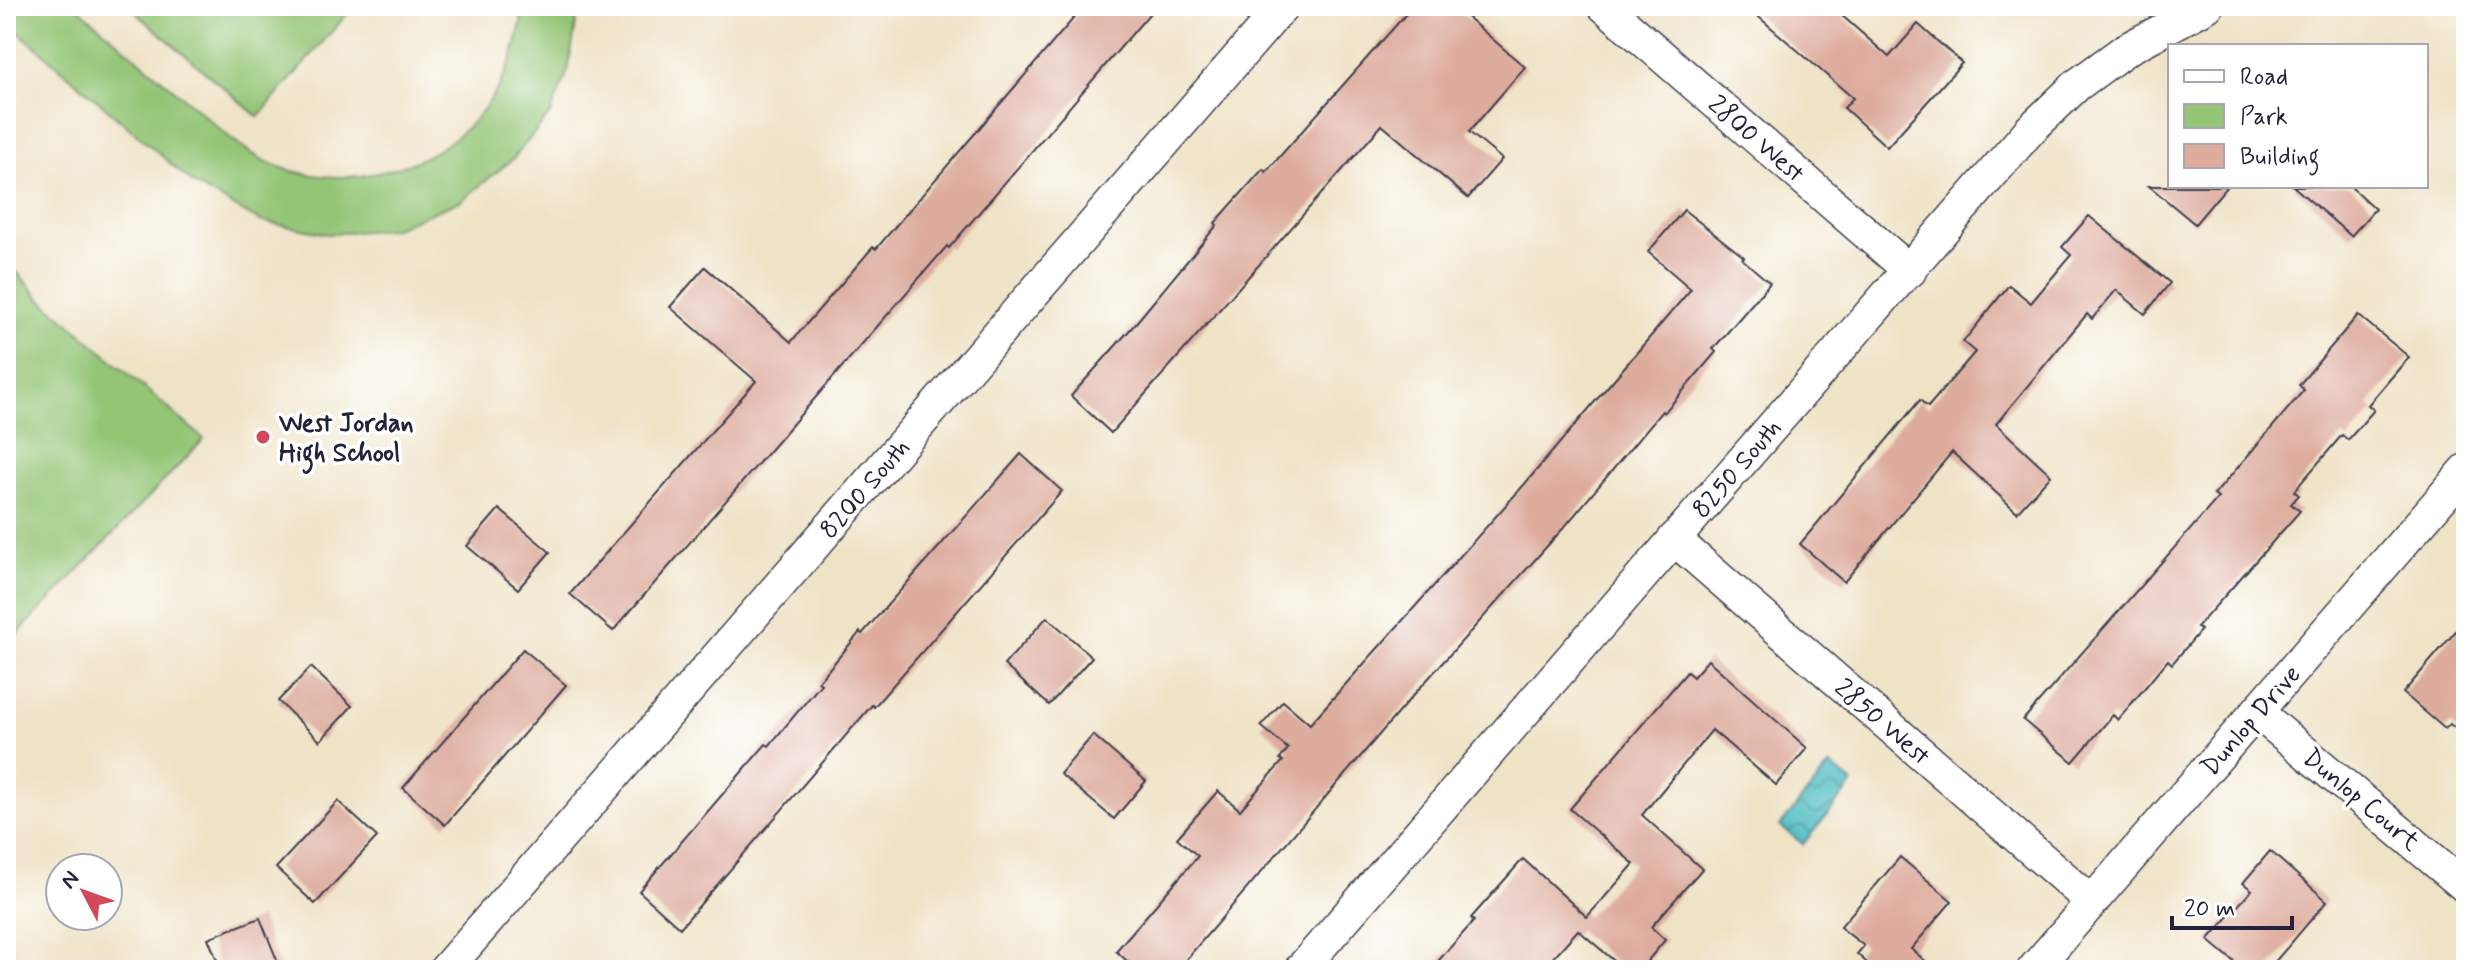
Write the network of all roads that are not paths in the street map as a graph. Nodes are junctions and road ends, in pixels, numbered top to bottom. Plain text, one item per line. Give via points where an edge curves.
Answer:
1 (1283, 6) edge
2 (1604, 6) edge
3 (2207, 6) edge
4 (1910, 271) junction
5 (2466, 470) edge
6 (1674, 539) junction
7 (2257, 712) junction
8 (2466, 887) edge
9 (2092, 902) junction
10 (445, 970) edge
11 (1300, 970) edge
12 (2033, 970) edge

1 - 10 street, 8200 South
2 - 4 street, 2800 West
3 - 4 street, 8250 South via 2125,50 2077,85 2030,130
4 - 6 street, 8250 South
5 - 7 street, Dunlop Drive
6 - 9 street, 2850 West
6 - 11 street, 8250 South
7 - 8 street, Dunlop Court
7 - 9 street, Dunlop Drive
9 - 12 street, Dunlop Drive

